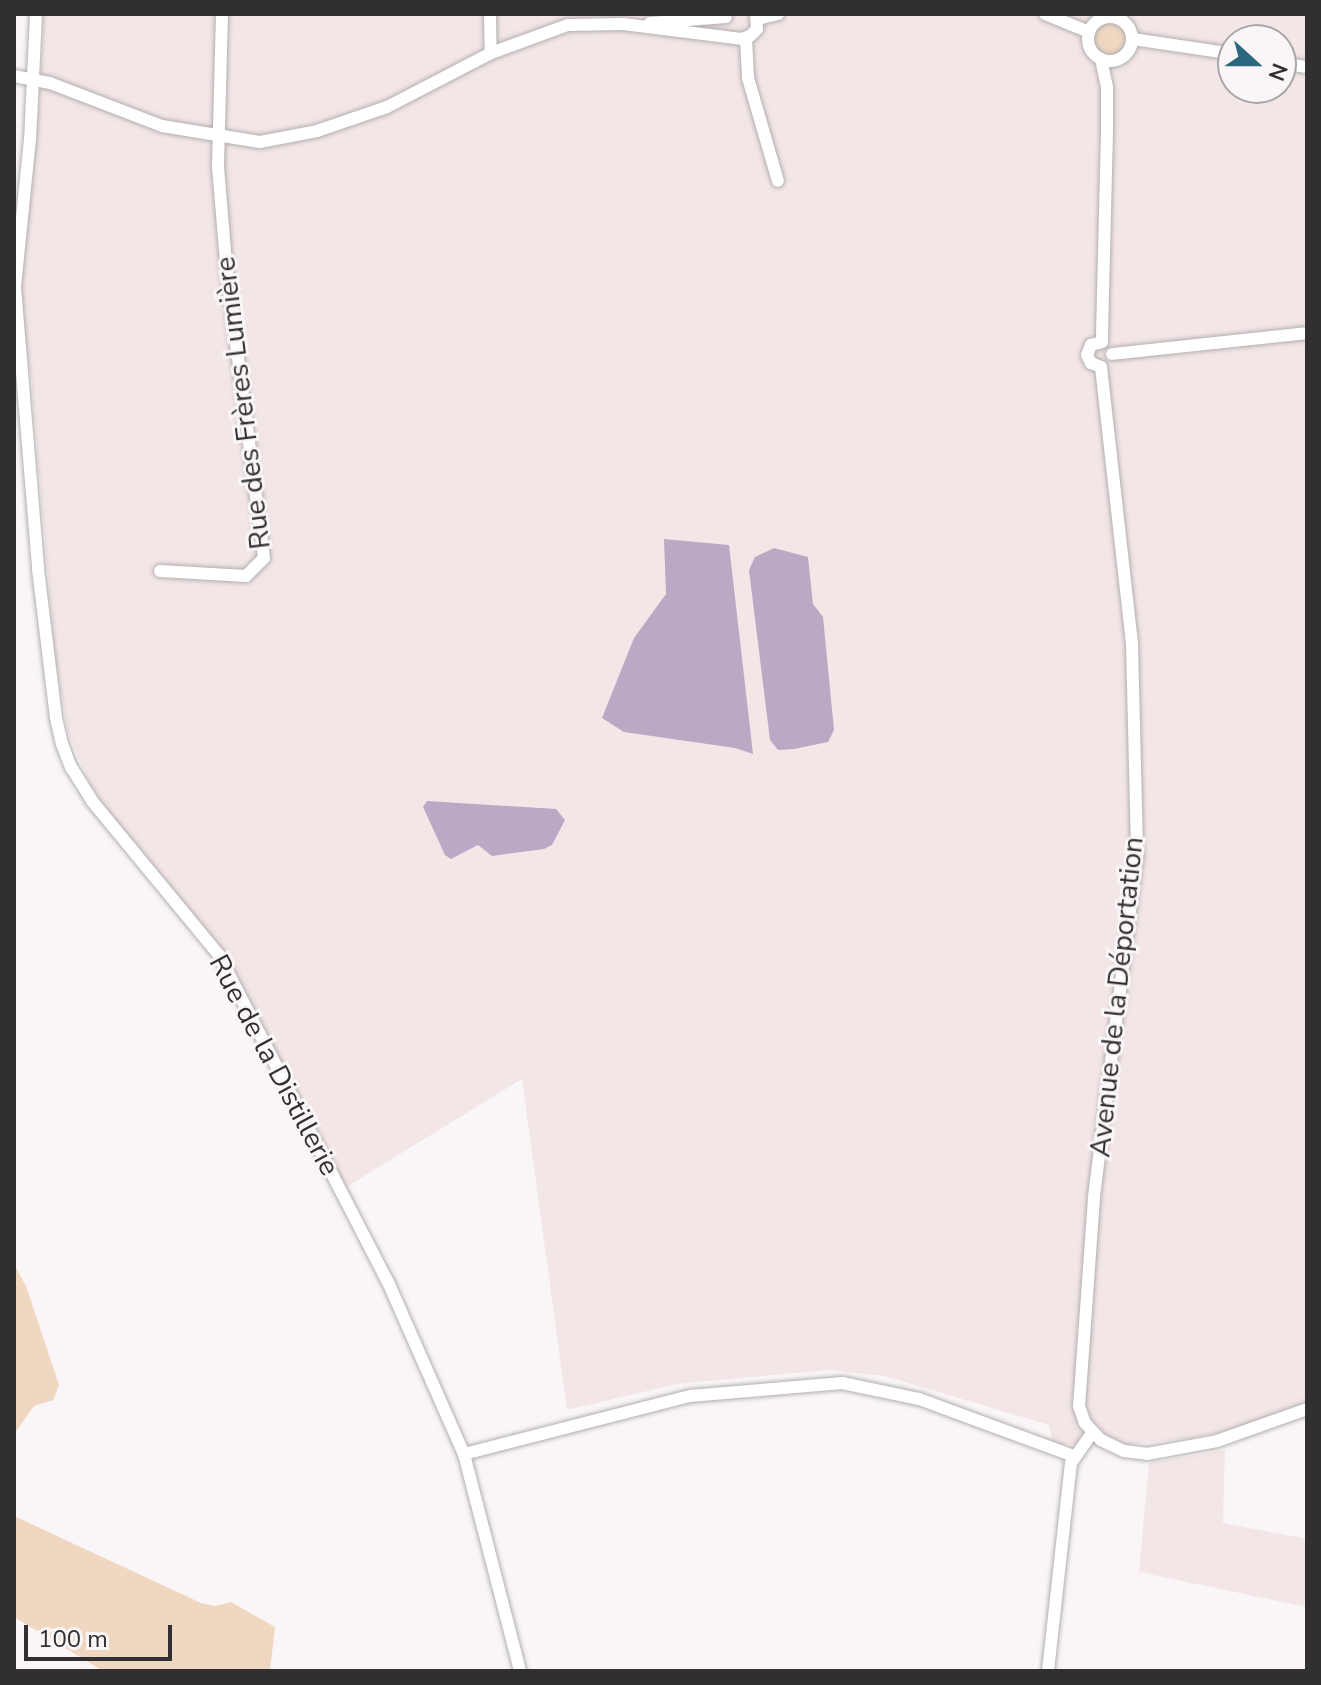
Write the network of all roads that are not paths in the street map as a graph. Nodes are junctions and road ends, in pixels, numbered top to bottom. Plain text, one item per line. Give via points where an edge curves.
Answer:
1 (36, 14) edge
2 (222, 14) edge
3 (490, 14) edge
4 (778, 14) edge
5 (1045, 14) edge
6 (727, 16) edge
7 (1114, 16) edge
8 (757, 17) edge
9 (623, 24) junction
10 (1089, 32) junction
11 (732, 36) junction
12 (746, 38) junction
13 (1133, 39) junction
14 (1217, 52) edge
15 (491, 53) junction
16 (1101, 59) junction
17 (1116, 61) junction
18 (14, 76) edge
19 (34, 78) junction
20 (1107, 88) junction
21 (219, 136) junction
22 (778, 181) dead end
23 (1307, 333) edge
24 (1102, 342) junction
25 (1112, 354) junction
26 (1101, 367) junction
27 (160, 571) dead end
28 (1307, 1409) edge
29 (1093, 1432) junction
30 (464, 1454) junction
31 (1074, 1456) junction
32 (520, 1671) edge
33 (1048, 1671) edge

1 - 19 street, Rue de la Distillerie
2 - 21 street
3 - 15 street
4 - 8 street
5 - 10 street
6 - 9 street
6 - 11 street
7 - 10 street via 1099,20
7 - 13 street via 1127,25
8 - 12 street via 754,33
9 - 11 street
9 - 15 street via 568,25
10 - 16 street via 1091,51
11 - 12 street
12 - 22 street via 748,78
13 - 14 street
13 - 17 street via 1126,55
15 - 21 street via 387,107 317,131 260,142
16 - 17 street
16 - 20 street
17 - 20 street
18 - 19 street
19 - 21 street via 162,126
19 - 30 street, Rue de la Distillerie via 15,287 38,569 62,744 92,801 219,955 388,1282
20 - 24 street
21 - 27 street, Rue des Frères Lumière via 227,274 264,558 246,576
23 - 25 street
24 - 25 street
24 - 26 street via 1091,345 1087,355
25 - 26 street
26 - 29 street, Avenue de la Déportation via 1132,644 1137,856 1094,1198 1078,1376 1079,1406
28 - 29 street via 1217,1441 1147,1454 1111,1446
29 - 31 street
30 - 31 street via 690,1396 842,1383 919,1399
30 - 32 street, Rue de la Distillerie
31 - 33 street

